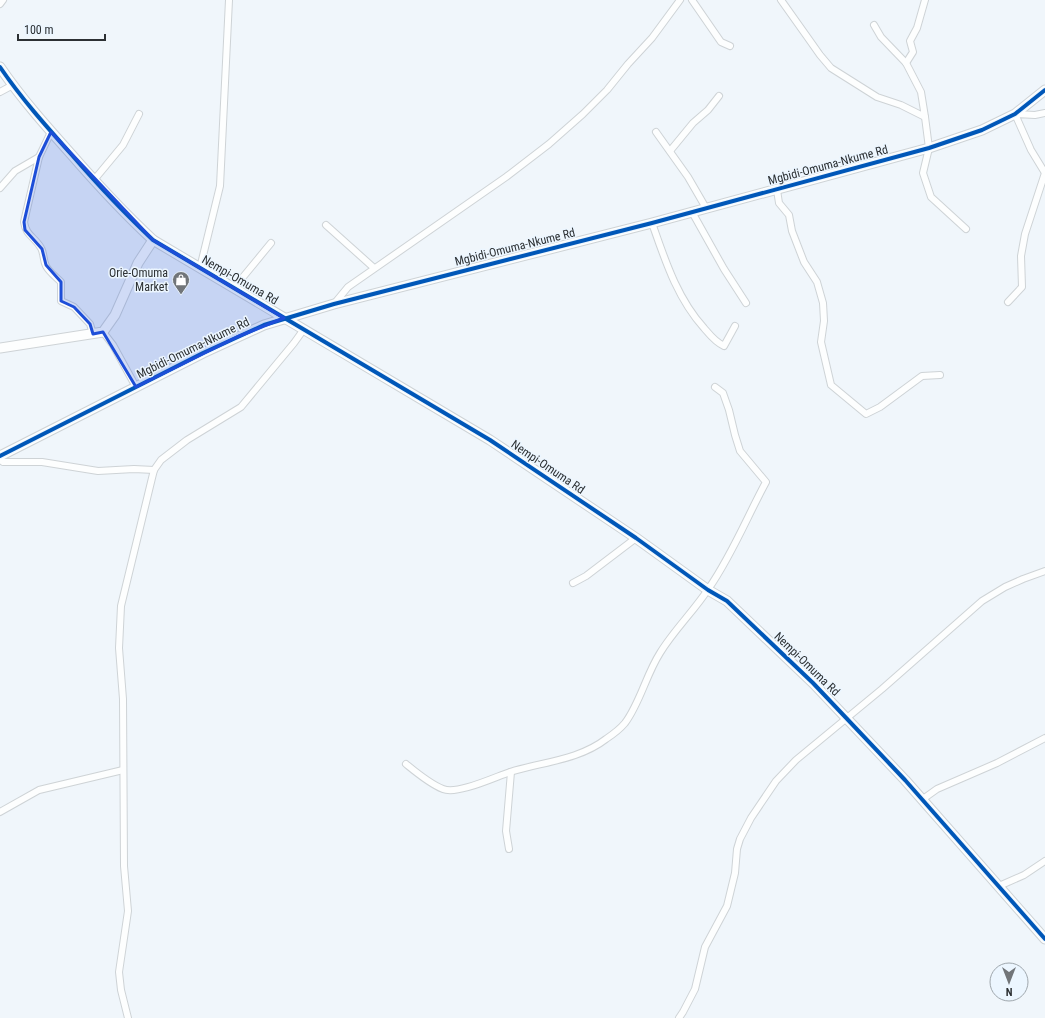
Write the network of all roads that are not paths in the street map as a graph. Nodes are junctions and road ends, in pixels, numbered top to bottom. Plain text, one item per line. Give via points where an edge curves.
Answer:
1 (3, 0) edge
2 (229, 0) edge
3 (680, 0) edge
4 (692, 0) edge
5 (781, 0) edge
6 (925, 0) edge
7 (0, 4) edge
8 (874, 25) dead end
9 (730, 46) dead end
10 (906, 63) junction
11 (0, 67) edge
12 (13, 86) junction
13 (1045, 90) edge
14 (0, 92) edge
15 (719, 96) dead end
16 (1045, 113) edge
17 (139, 114) dead end
18 (1015, 114) junction
19 (925, 117) junction
20 (51, 132) junction
21 (656, 132) dead end
22 (929, 148) junction
23 (670, 152) junction
24 (39, 157) junction
25 (1045, 173) edge
26 (94, 180) junction
27 (0, 188) edge
28 (777, 190) junction
29 (706, 208) junction
30 (692, 212) junction
31 (652, 223) junction
32 (326, 225) dead end
33 (966, 229) dead end
34 (153, 240) junction
35 (271, 243) dead end
36 (200, 268) junction
37 (374, 268) junction
38 (234, 288) junction
39 (1008, 302) dead end
40 (746, 303) dead end
41 (334, 304) junction
42 (284, 318) junction
43 (734, 326) dead end
44 (304, 329) junction
45 (98, 333) junction
46 (0, 348) edge
47 (940, 376) dead end
48 (136, 387) junction
49 (715, 387) dead end
50 (0, 456) edge
51 (0, 460) edge
52 (154, 470) junction
53 (636, 538) junction
54 (1045, 572) edge
55 (573, 583) dead end
56 (708, 590) junction
57 (846, 718) junction
58 (1045, 738) edge
59 (406, 764) dead end
60 (123, 770) junction
61 (511, 772) junction
62 (923, 800) junction
63 (0, 812) edge
64 (509, 849) dead end
65 (1045, 861) edge
66 (999, 886) junction
67 (1045, 939) edge
68 (683, 1012) junction
69 (128, 1018) edge
70 (679, 1018) edge
71 (689, 1018) edge

1 - 7 street
2 - 36 street via 220,186
3 - 37 street via 652,38 607,90 549,144 485,192
4 - 9 street via 721,42
5 - 19 street via 832,68 877,97
6 - 10 street via 917,28 910,41 913,52
8 - 10 street via 881,37
10 - 19 street via 920,92
11 - 12 street, Nempi-Omuma Rd
12 - 14 street
12 - 20 street, Nempi-Omuma Rd
13 - 18 street, Mgbidi-Omuma-Nkume Rd
15 - 23 street
16 - 18 street
17 - 26 street via 123,145
18 - 22 street, Mgbidi-Omuma-Nkume Rd via 982,130
18 - 25 street via 1030,150
19 - 22 street
20 - 24 street
20 - 26 street, Nempi-Omuma Rd
21 - 23 street
22 - 28 street, Mgbidi-Omuma-Nkume Rd
22 - 33 street via 923,173 931,197
23 - 29 street via 688,176
24 - 27 street via 15,170
24 - 45 street via 24,222 25,230 37,241 46,265 61,282 62,301 74,307
25 - 39 street via 1025,234 1021,256 1022,287
26 - 34 street, Nempi-Omuma Rd
28 - 29 street, Mgbidi-Omuma-Nkume Rd
28 - 47 street via 779,203 789,214 792,232 804,262 817,282 823,302 821,342 831,385 866,414 880,408 922,376
29 - 30 street, Mgbidi-Omuma-Nkume Rd
30 - 31 street, Mgbidi-Omuma-Nkume Rd
30 - 40 street
31 - 41 street, Mgbidi-Omuma-Nkume Rd
31 - 43 street via 674,284 694,317 717,343 724,346
32 - 37 street
34 - 36 street, Nempi-Omuma Rd
34 - 45 street via 138,263 115,315
35 - 38 street
36 - 38 street, Nempi-Omuma Rd
37 - 41 street via 348,287
38 - 42 street, Nempi-Omuma Rd
41 - 42 street, Mgbidi-Omuma-Nkume Rd
42 - 44 street, Nempi-Omuma Rd
42 - 48 street, Mgbidi-Omuma-Nkume Rd via 237,337
44 - 52 street via 241,407 187,440 161,460
44 - 53 street, Nempi-Omuma Rd via 490,440
45 - 46 street
45 - 48 street via 113,345
48 - 50 street, Mgbidi-Omuma-Nkume Rd
49 - 56 street via 722,393 729,410 740,451 766,482
51 - 52 street via 42,462 98,471
52 - 60 street via 121,606 119,653 123,699
53 - 55 street
53 - 56 street, Nempi-Omuma Rd
54 - 57 street via 1005,587 982,601
56 - 57 street, Nempi-Omuma Rd via 727,601
56 - 61 street via 663,647 624,724 587,751
57 - 62 street, Nempi-Omuma Rd
57 - 68 street via 796,760 776,782 751,818 737,849 735,873 727,906 705,947 695,989
58 - 62 street via 997,763 937,789
59 - 61 street via 444,790 466,788
60 - 63 street via 39,790
60 - 69 street via 124,866 128,911 119,972
61 - 64 street via 506,831
62 - 66 street, Nempi-Omuma Rd
65 - 66 street
66 - 67 street, Nempi-Omuma Rd
68 - 70 street
68 - 71 street

